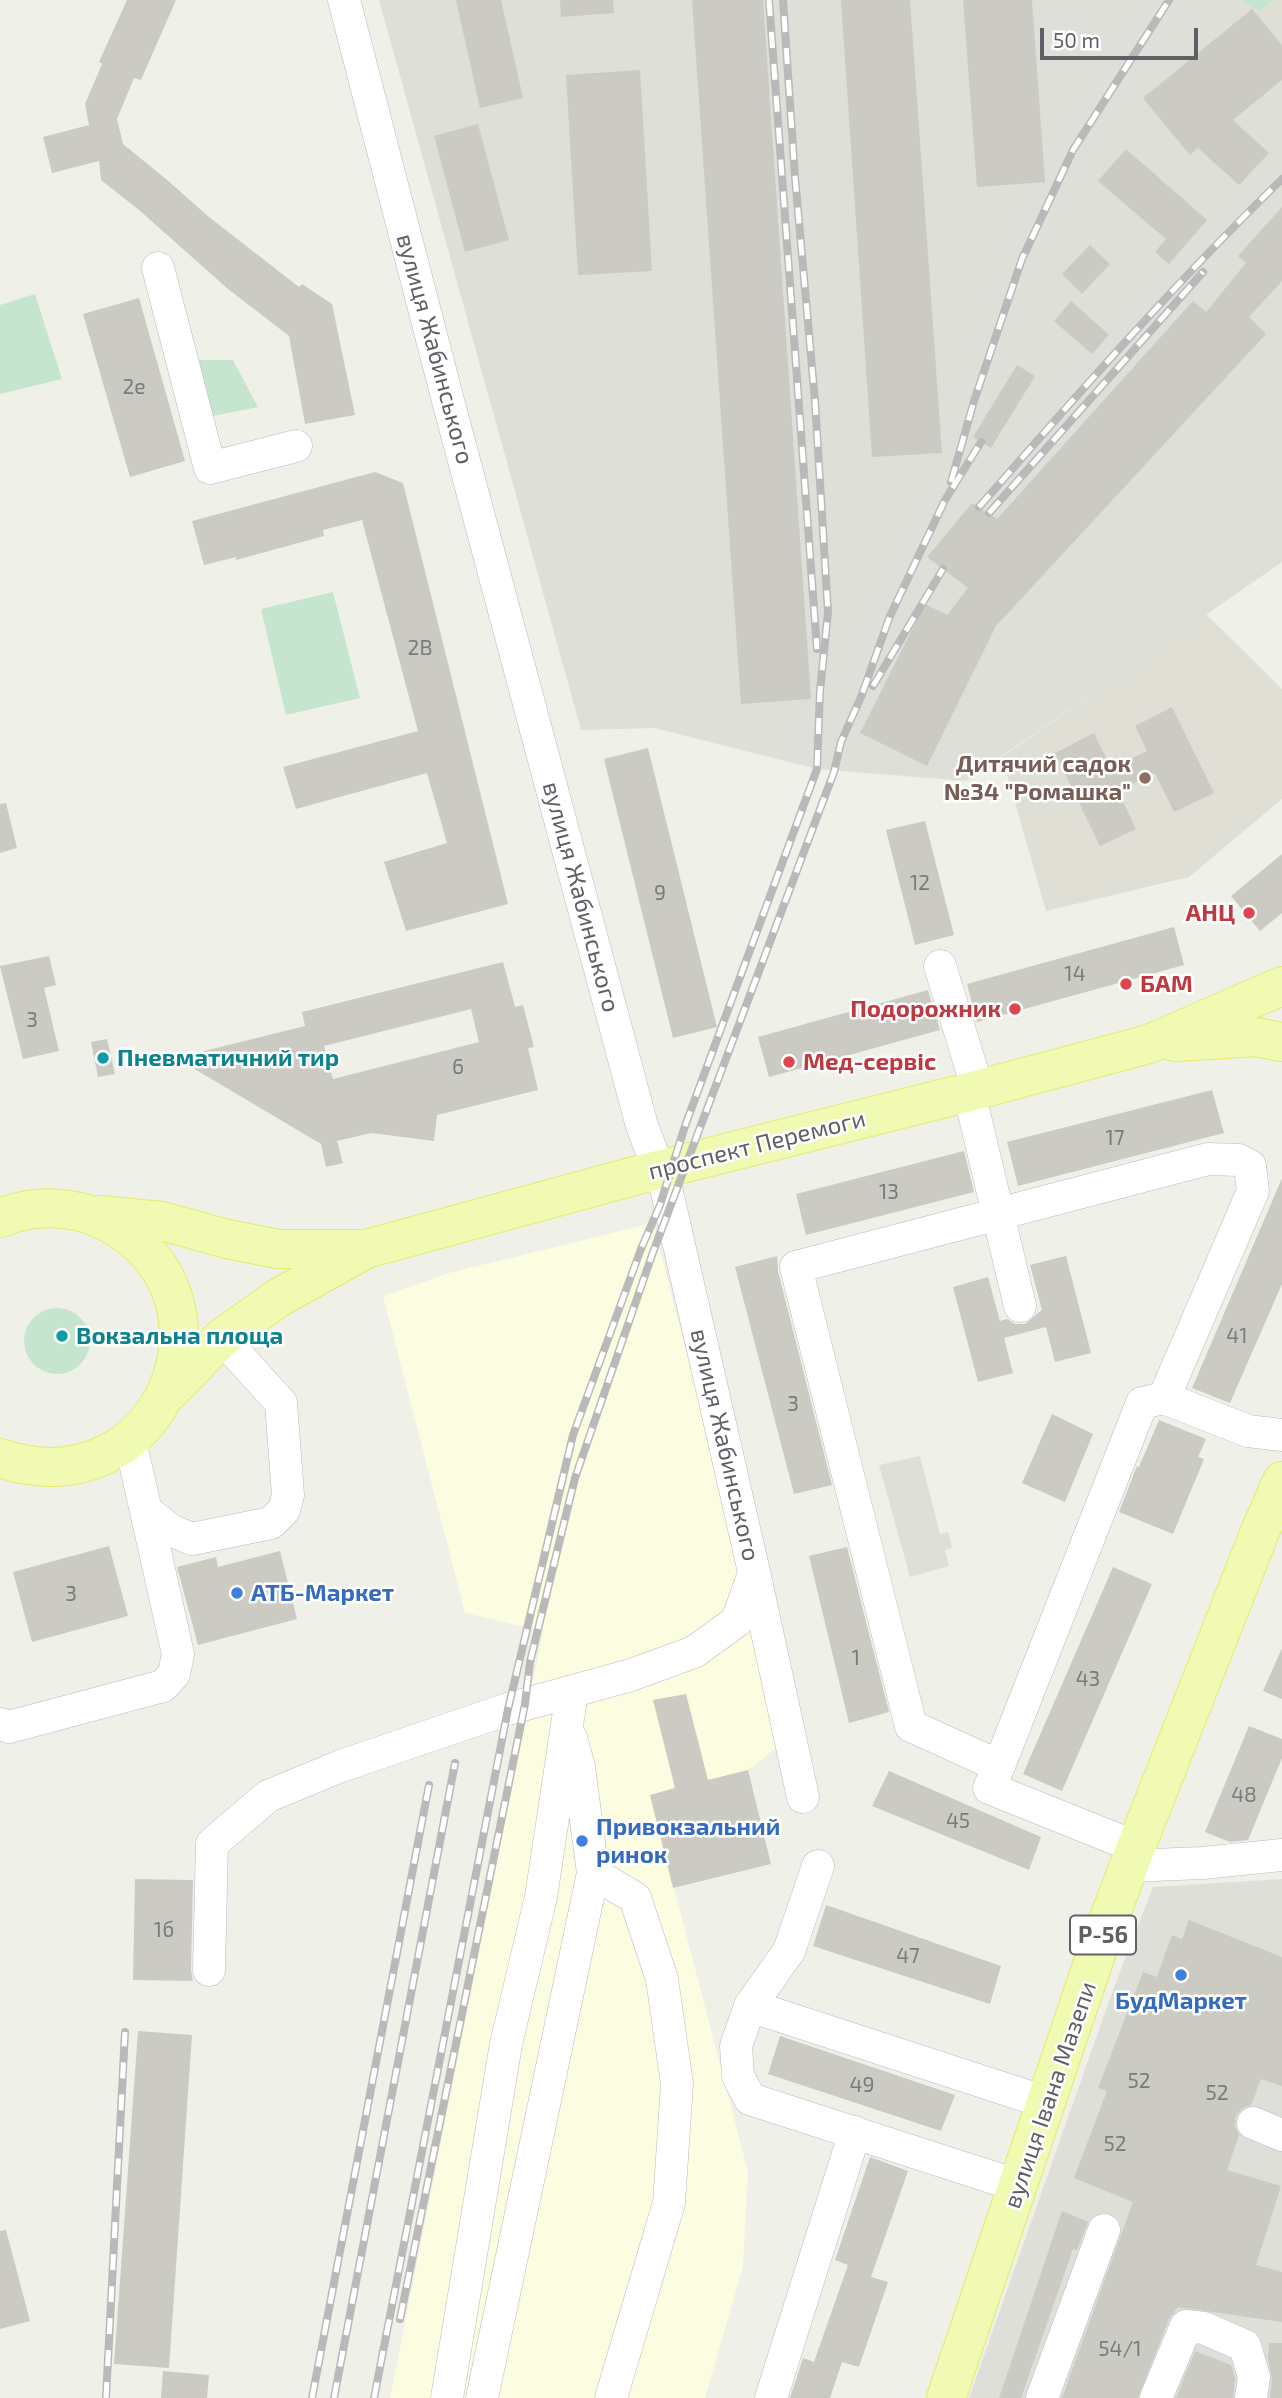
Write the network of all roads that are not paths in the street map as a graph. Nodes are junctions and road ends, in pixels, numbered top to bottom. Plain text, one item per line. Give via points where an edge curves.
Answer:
1 (344, 0) edge
2 (158, 268) dead end
3 (296, 446) dead end
4 (940, 966) dead end
5 (1282, 986) edge
6 (1282, 1042) edge
7 (1149, 1044) junction
8 (973, 1091) junction
9 (660, 1170) junction
10 (5, 1212) edge
11 (92, 1214) junction
12 (998, 1214) junction
13 (366, 1249) junction
14 (1020, 1306) dead end
15 (222, 1338) junction
16 (167, 1392) junction
17 (1164, 1398) junction
18 (1282, 1435) edge
19 (130, 1440) junction
20 (4, 1463) edge
21 (1282, 1481) edge
22 (148, 1512) junction
23 (754, 1572) junction
24 (572, 1692) junction
25 (568, 1723) junction
26 (0, 1724) edge
27 (999, 1766) junction
28 (803, 1797) dead end
29 (1282, 1855) edge
30 (1132, 1857) junction
31 (818, 1866) dead end
32 (593, 1872) junction
33 (209, 1970) dead end
34 (750, 2006) junction
35 (1048, 2103) junction
36 (1253, 2123) dead end
37 (855, 2132) junction
38 (1282, 2135) edge
39 (1019, 2186) junction
40 (1104, 2230) dead end
41 (447, 2398) edge
42 (482, 2398) edge
43 (611, 2398) edge
44 (771, 2398) edge
45 (946, 2398) edge
46 (1042, 2398) edge
47 (1156, 2398) edge
48 (1251, 2398) edge

1 - 9 street, вулиця Жабинського via 642,1126
2 - 3 street via 210,468
4 - 8 street
5 - 7 main road, проспект Перемоги
6 - 7 main road, проспект Перемоги via 1256,1037
7 - 8 main road, проспект Перемоги
8 - 9 main road, проспект Перемоги
8 - 12 street
9 - 13 main road, проспект Перемоги
9 - 23 street, вулиця Жабинського
10 - 11 main road via 51,1208
11 - 13 main road, проспект Перемоги via 162,1221 278,1250
11 - 16 main road via 142,1247 169,1287 179,1322 178,1358
12 - 14 street
12 - 17 street via 1208,1159 1239,1160 1250,1166 1253,1191
12 - 27 street via 796,1267 912,1726
13 - 15 main road, проспект Перемоги via 278,1298
15 - 16 main road, проспект Перемоги
15 - 22 street via 281,1403 288,1495 284,1510 271,1523 192,1539 170,1530
16 - 19 main road via 153,1417
17 - 18 street via 1248,1431
17 - 27 street via 1142,1403
19 - 20 main road via 97,1459 61,1468
19 - 22 street
21 - 30 main road, вулиця Івана Мазепи / Р-56
22 - 26 street via 178,1654 174,1674 163,1686 9,1727
23 - 24 street via 737,1621 694,1652
23 - 28 street, вулиця Жабинського
24 - 25 street
24 - 33 street via 341,1766 268,1796 212,1844
25 - 32 street via 579,1767
25 - 41 street via 541,1897 506,2044
27 - 30 street via 989,1788
29 - 30 street via 1203,1863
30 - 35 main road, вулиця Івана Мазепи / Р-56
31 - 34 street via 789,1951
32 - 42 street
32 - 43 street via 635,1898 662,1979 677,2084 669,2203
34 - 35 street
34 - 37 street via 736,2046 738,2076 750,2099
35 - 39 main road, вулиця Івана Мазепи / Р-56
36 - 38 street
37 - 39 street
37 - 44 street
39 - 45 main road, вулиця Івана Мазепи / Р-56
40 - 46 street
47 - 48 street via 1186,2326 1203,2328 1245,2346 1254,2377

